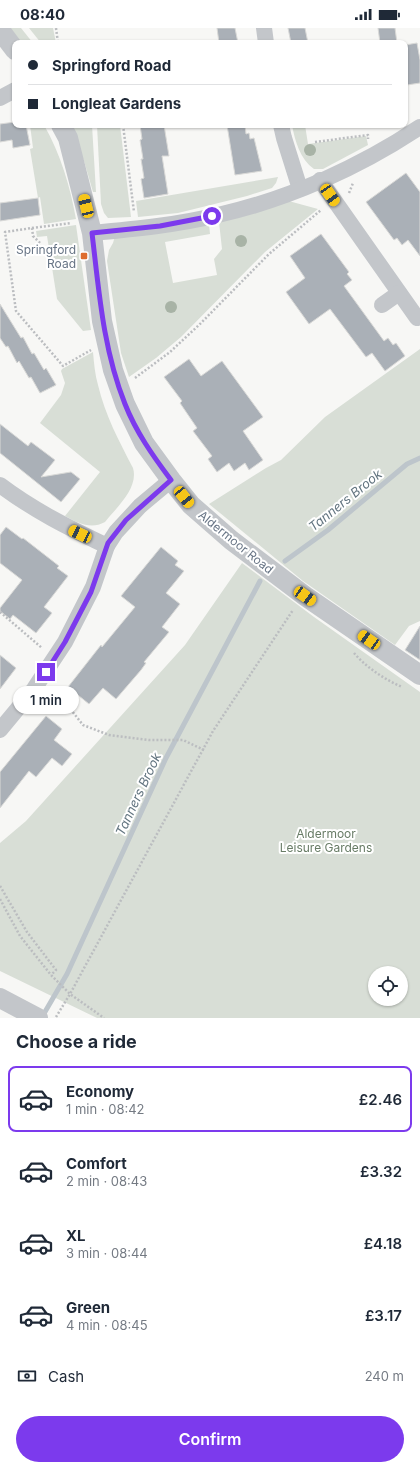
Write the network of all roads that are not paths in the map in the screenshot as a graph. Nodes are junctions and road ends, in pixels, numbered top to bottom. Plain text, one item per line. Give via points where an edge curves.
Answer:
1 (264, 28) edge
2 (0, 30) edge
3 (266, 40) edge
4 (12, 46) edge
5 (12, 92) edge
6 (0, 98) edge
7 (420, 127) edge
8 (63, 128) edge
9 (282, 128) edge
10 (320, 180) junction
11 (300, 189) junction
12 (92, 233) junction
13 (399, 293) junction
14 (382, 305) dead end
15 (417, 318) dead end
16 (171, 480) junction
17 (0, 485) edge
18 (107, 546) junction
19 (420, 675) edge
20 (0, 730) edge
21 (0, 998) edge
22 (33, 1015) edge

1 - 3 street
2 - 4 street
5 - 6 street
7 - 10 street via 371,156
8 - 12 street, Aldermoor Road via 68,138
9 - 11 street
10 - 11 street
10 - 13 street
11 - 12 street via 219,215 160,226
12 - 16 street, Aldermoor Road via 102,321 113,370 125,404 144,443
13 - 14 street
13 - 15 street
16 - 18 street via 126,520
16 - 19 street, Aldermoor Road via 191,505 231,540 305,596
17 - 18 street via 50,518
18 - 20 street via 91,592 65,642 44,675
21 - 22 street

